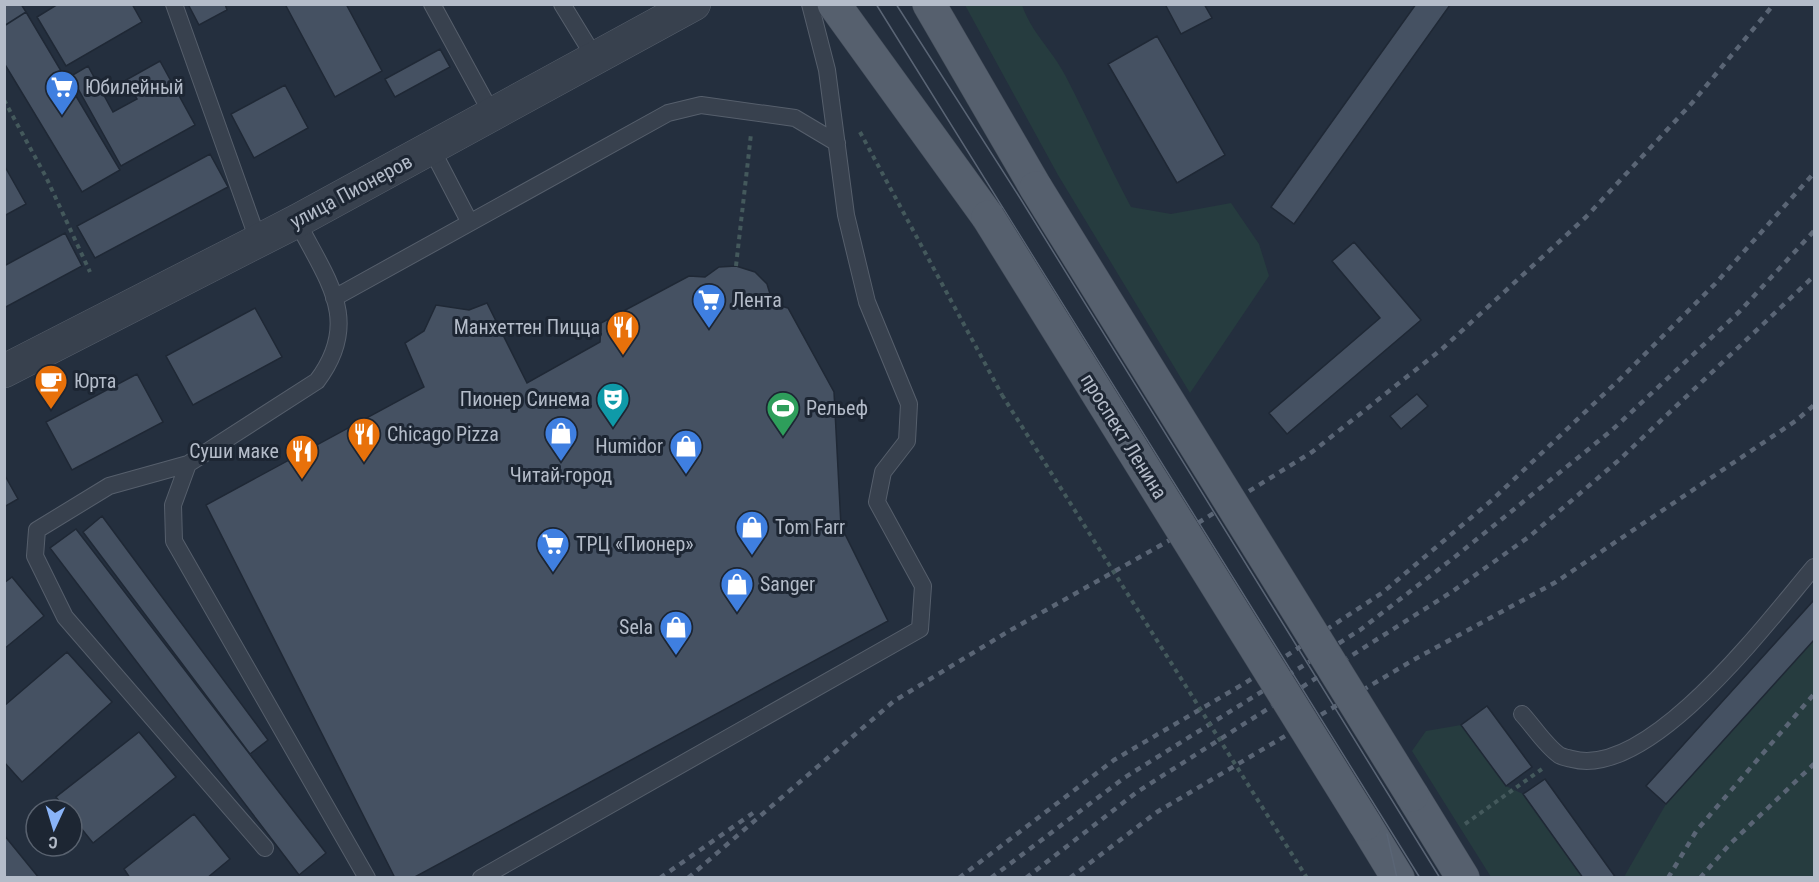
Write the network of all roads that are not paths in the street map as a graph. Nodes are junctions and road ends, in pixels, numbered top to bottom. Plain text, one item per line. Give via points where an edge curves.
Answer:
1 (174, 4) edge
2 (432, 4) edge
3 (562, 4) edge
4 (694, 4) edge
5 (810, 4) edge
6 (834, 4) edge
7 (929, 4) edge
8 (595, 58) junction
9 (492, 114) junction
10 (837, 143) junction
11 (431, 148) junction
12 (297, 220) junction
13 (470, 221) junction
14 (258, 240) junction
15 (334, 298) junction
16 (4, 371) edge
17 (188, 464) junction
18 (1815, 567) edge
19 (1522, 714) dead end
20 (265, 848) dead end
21 (367, 878) edge
22 (481, 878) edge
23 (1398, 878) edge
24 (1463, 878) edge

1 - 14 lane
2 - 9 lane
3 - 8 lane
4 - 8 street, улица Пионеров
5 - 10 lane via 827,70
6 - 23 main road, проспект Ленина, bridge via 988,217
7 - 24 main road, bridge via 1036,188
8 - 9 street, улица Пионеров
9 - 11 street, улица Пионеров
10 - 13 lane via 795,118 700,105 668,113
10 - 22 lane via 846,215 867,302 909,404 907,441 882,472 876,502 923,586 920,629
11 - 12 street, улица Пионеров
11 - 13 lane
12 - 14 street, улица Пионеров
12 - 15 lane
13 - 15 lane
14 - 16 street, улица Пионеров
15 - 17 lane via 341,315 340,334 331,362 317,381
17 - 20 lane via 108,486 37,530 35,556 65,617
17 - 21 lane via 173,505 174,542
18 - 19 lane via 1699,699 1649,738 1612,759 1586,763 1560,756

